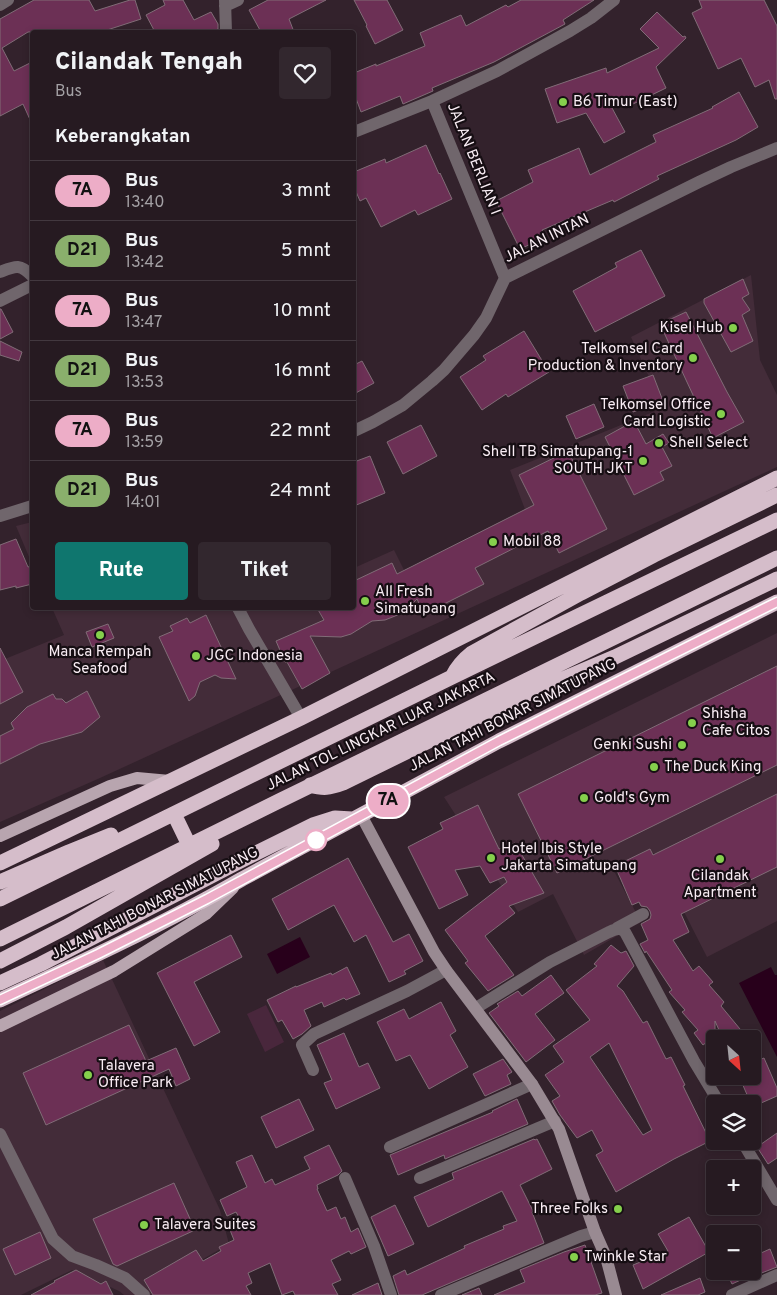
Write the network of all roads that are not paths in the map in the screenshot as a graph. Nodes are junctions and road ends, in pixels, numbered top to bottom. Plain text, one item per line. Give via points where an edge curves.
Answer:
1 (8, 0) edge
2 (238, 0) edge
3 (614, 0) edge
4 (225, 3) edge
5 (0, 5) edge
6 (226, 30) edge
7 (432, 102) junction
8 (356, 131) edge
9 (777, 148) edge
10 (0, 272) edge
11 (30, 274) edge
12 (505, 278) junction
13 (30, 286) edge
14 (0, 301) edge
15 (356, 430) edge
16 (777, 478) edge
17 (777, 495) edge
18 (30, 507) edge
19 (0, 516) edge
20 (777, 520) edge
21 (777, 558) edge
22 (777, 579) edge
23 (777, 602) edge
24 (239, 610) edge
25 (452, 677) junction
26 (301, 718) junction
27 (170, 781) junction
28 (310, 786) junction
29 (174, 814) junction
30 (357, 817) junction
31 (225, 827) junction
32 (0, 836) edge
33 (125, 838) junction
34 (189, 845) junction
35 (0, 862) edge
36 (242, 880) junction
37 (0, 882) edge
38 (0, 899) edge
39 (643, 914) dead end
40 (617, 928) junction
41 (0, 939) edge
42 (0, 962) edge
43 (446, 970) junction
44 (0, 983) edge
45 (0, 1000) edge
46 (481, 1005) junction
47 (0, 1026) edge
48 (313, 1070) dead end
49 (532, 1084) junction
50 (715, 1095) edge
51 (555, 1122) junction
52 (0, 1134) edge
53 (390, 1147) dead end
54 (747, 1150) edge
55 (345, 1178) dead end
56 (420, 1178) dead end
57 (777, 1200) edge
58 (595, 1232) junction
59 (777, 1275) edge
60 (144, 1295) edge
61 (391, 1295) edge
62 (440, 1295) edge
63 (616, 1295) edge
64 (732, 1295) edge

1 - 5 street
2 - 4 street
3 - 7 street via 570,31
4 - 6 street
7 - 8 street, JALAN BERLIAN I
7 - 12 street, JALAN BERLIAN I
9 - 12 street, JALAN INTAN via 699,182
10 - 11 street via 21,267
12 - 15 street, JALAN INTAN via 486,318 444,370 403,405
13 - 14 street
16 - 26 highway
17 - 25 highway via 581,593 472,652
18 - 19 street
20 - 25 highway, JALAN TOL LINGKAR LUAR JAKARTA
21 - 28 highway, JALAN TOL LINGKAR LUAR JAKARTA
22 - 28 highway via 615,657 494,709 343,783 331,788
23 - 30 highway, JALAN TAHI BONAR SIMATUPANG via 499,741
24 - 26 street
25 - 29 highway, JALAN TOL LINGKAR LUAR JAKARTA
26 - 27 highway
27 - 32 main road via 137,778 110,786
27 - 35 highway
28 - 31 highway, JALAN TOL LINGKAR LUAR JAKARTA
29 - 33 highway, JALAN TOL LINGKAR LUAR JAKARTA
29 - 34 highway
30 - 36 highway, JALAN TAHI BONAR SIMATUPANG
30 - 43 street
30 - 44 highway via 335,818 313,825
31 - 34 highway, JALAN TOL LINGKAR LUAR JAKARTA
31 - 42 highway via 214,843
33 - 37 highway via 104,837
33 - 38 highway, JALAN TOL LINGKAR LUAR JAKARTA
34 - 41 highway, JALAN TOL LINGKAR LUAR JAKARTA
36 - 45 highway, JALAN TAHI BONAR SIMATUPANG
36 - 47 main road via 206,914 114,971
39 - 40 street
40 - 46 street via 550,962
40 - 50 street via 625,932
43 - 46 street
43 - 48 street via 314,1034 302,1045
46 - 49 street
49 - 51 street
49 - 53 street
51 - 56 street
51 - 58 street
52 - 60 street via 53,1239 72,1256 125,1278
54 - 57 street
55 - 61 street
58 - 62 street
58 - 63 street via 606,1257
59 - 64 street

